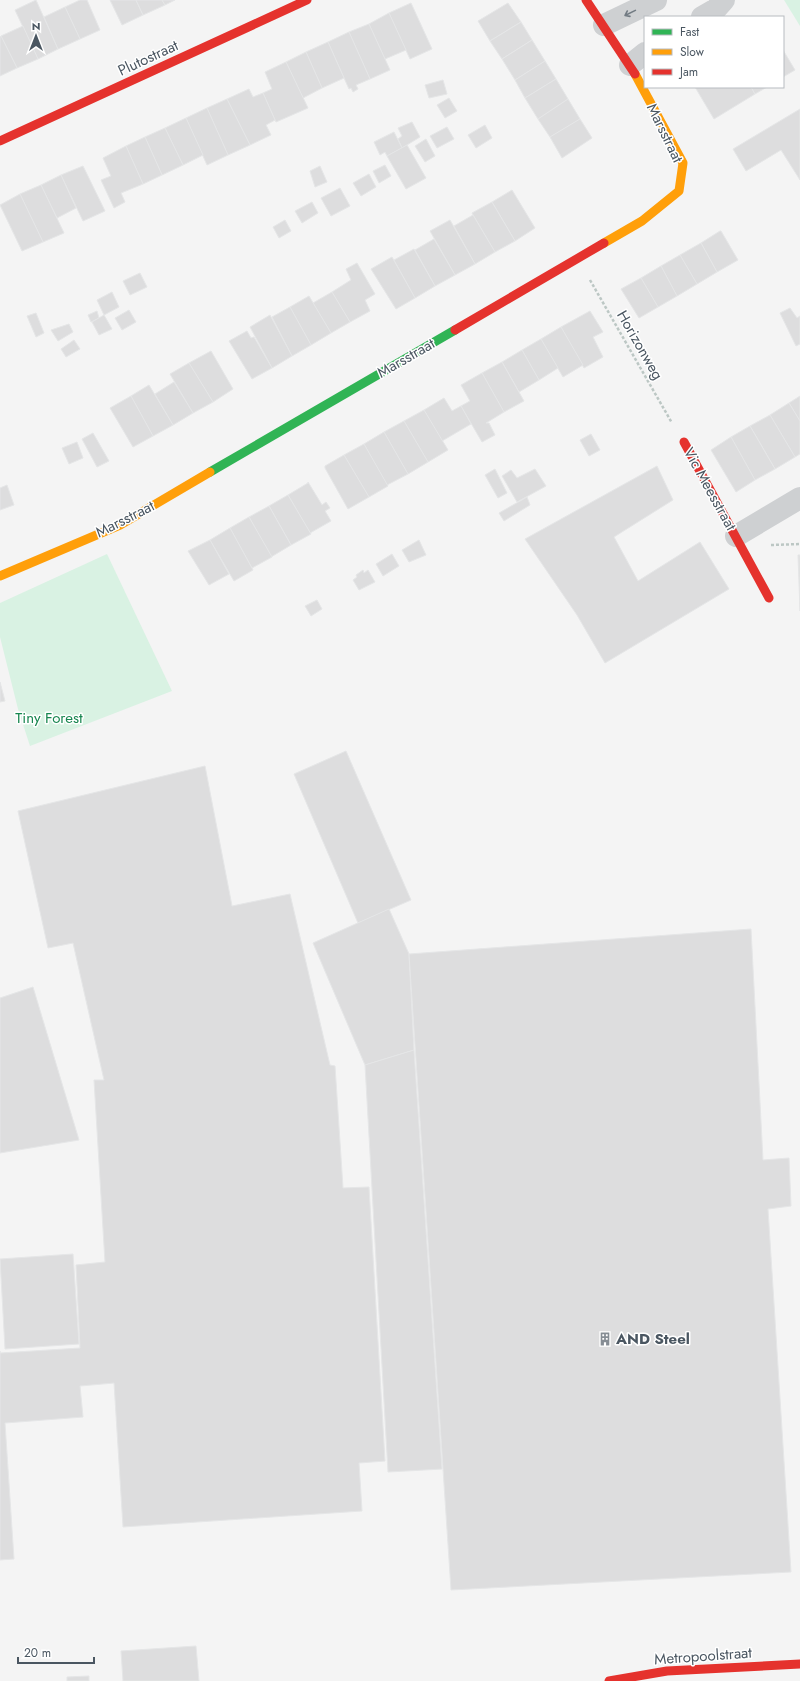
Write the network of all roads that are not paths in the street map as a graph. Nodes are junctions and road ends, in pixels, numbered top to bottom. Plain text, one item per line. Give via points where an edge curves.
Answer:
1 (307, 0) edge
2 (586, 0) edge
3 (656, 0) edge
4 (724, 0) edge
5 (704, 16) edge
6 (604, 25) junction
7 (637, 59) edge
8 (644, 75) edge
9 (650, 88) edge
10 (0, 141) edge
11 (684, 442) road end
12 (800, 498) edge
13 (736, 536) junction
14 (0, 576) edge
15 (769, 598) dead end
16 (800, 1664) edge
17 (609, 1681) edge

1 - 10 street, Plutostraat
2 - 6 street, Marsstraat
3 -> 6 street
4 - 5 street via 716,9
6 - 7 street, Marsstraat
7 - 8 street, Marsstraat
9 - 14 street, Marsstraat via 683,163 679,191 642,221 120,525
11 - 13 street, Vic Meesstraat
12 - 13 street, Vic Meesstraat
13 - 15 street, Vic Meesstraat
16 - 17 street, Metropoolstraat via 667,1671

